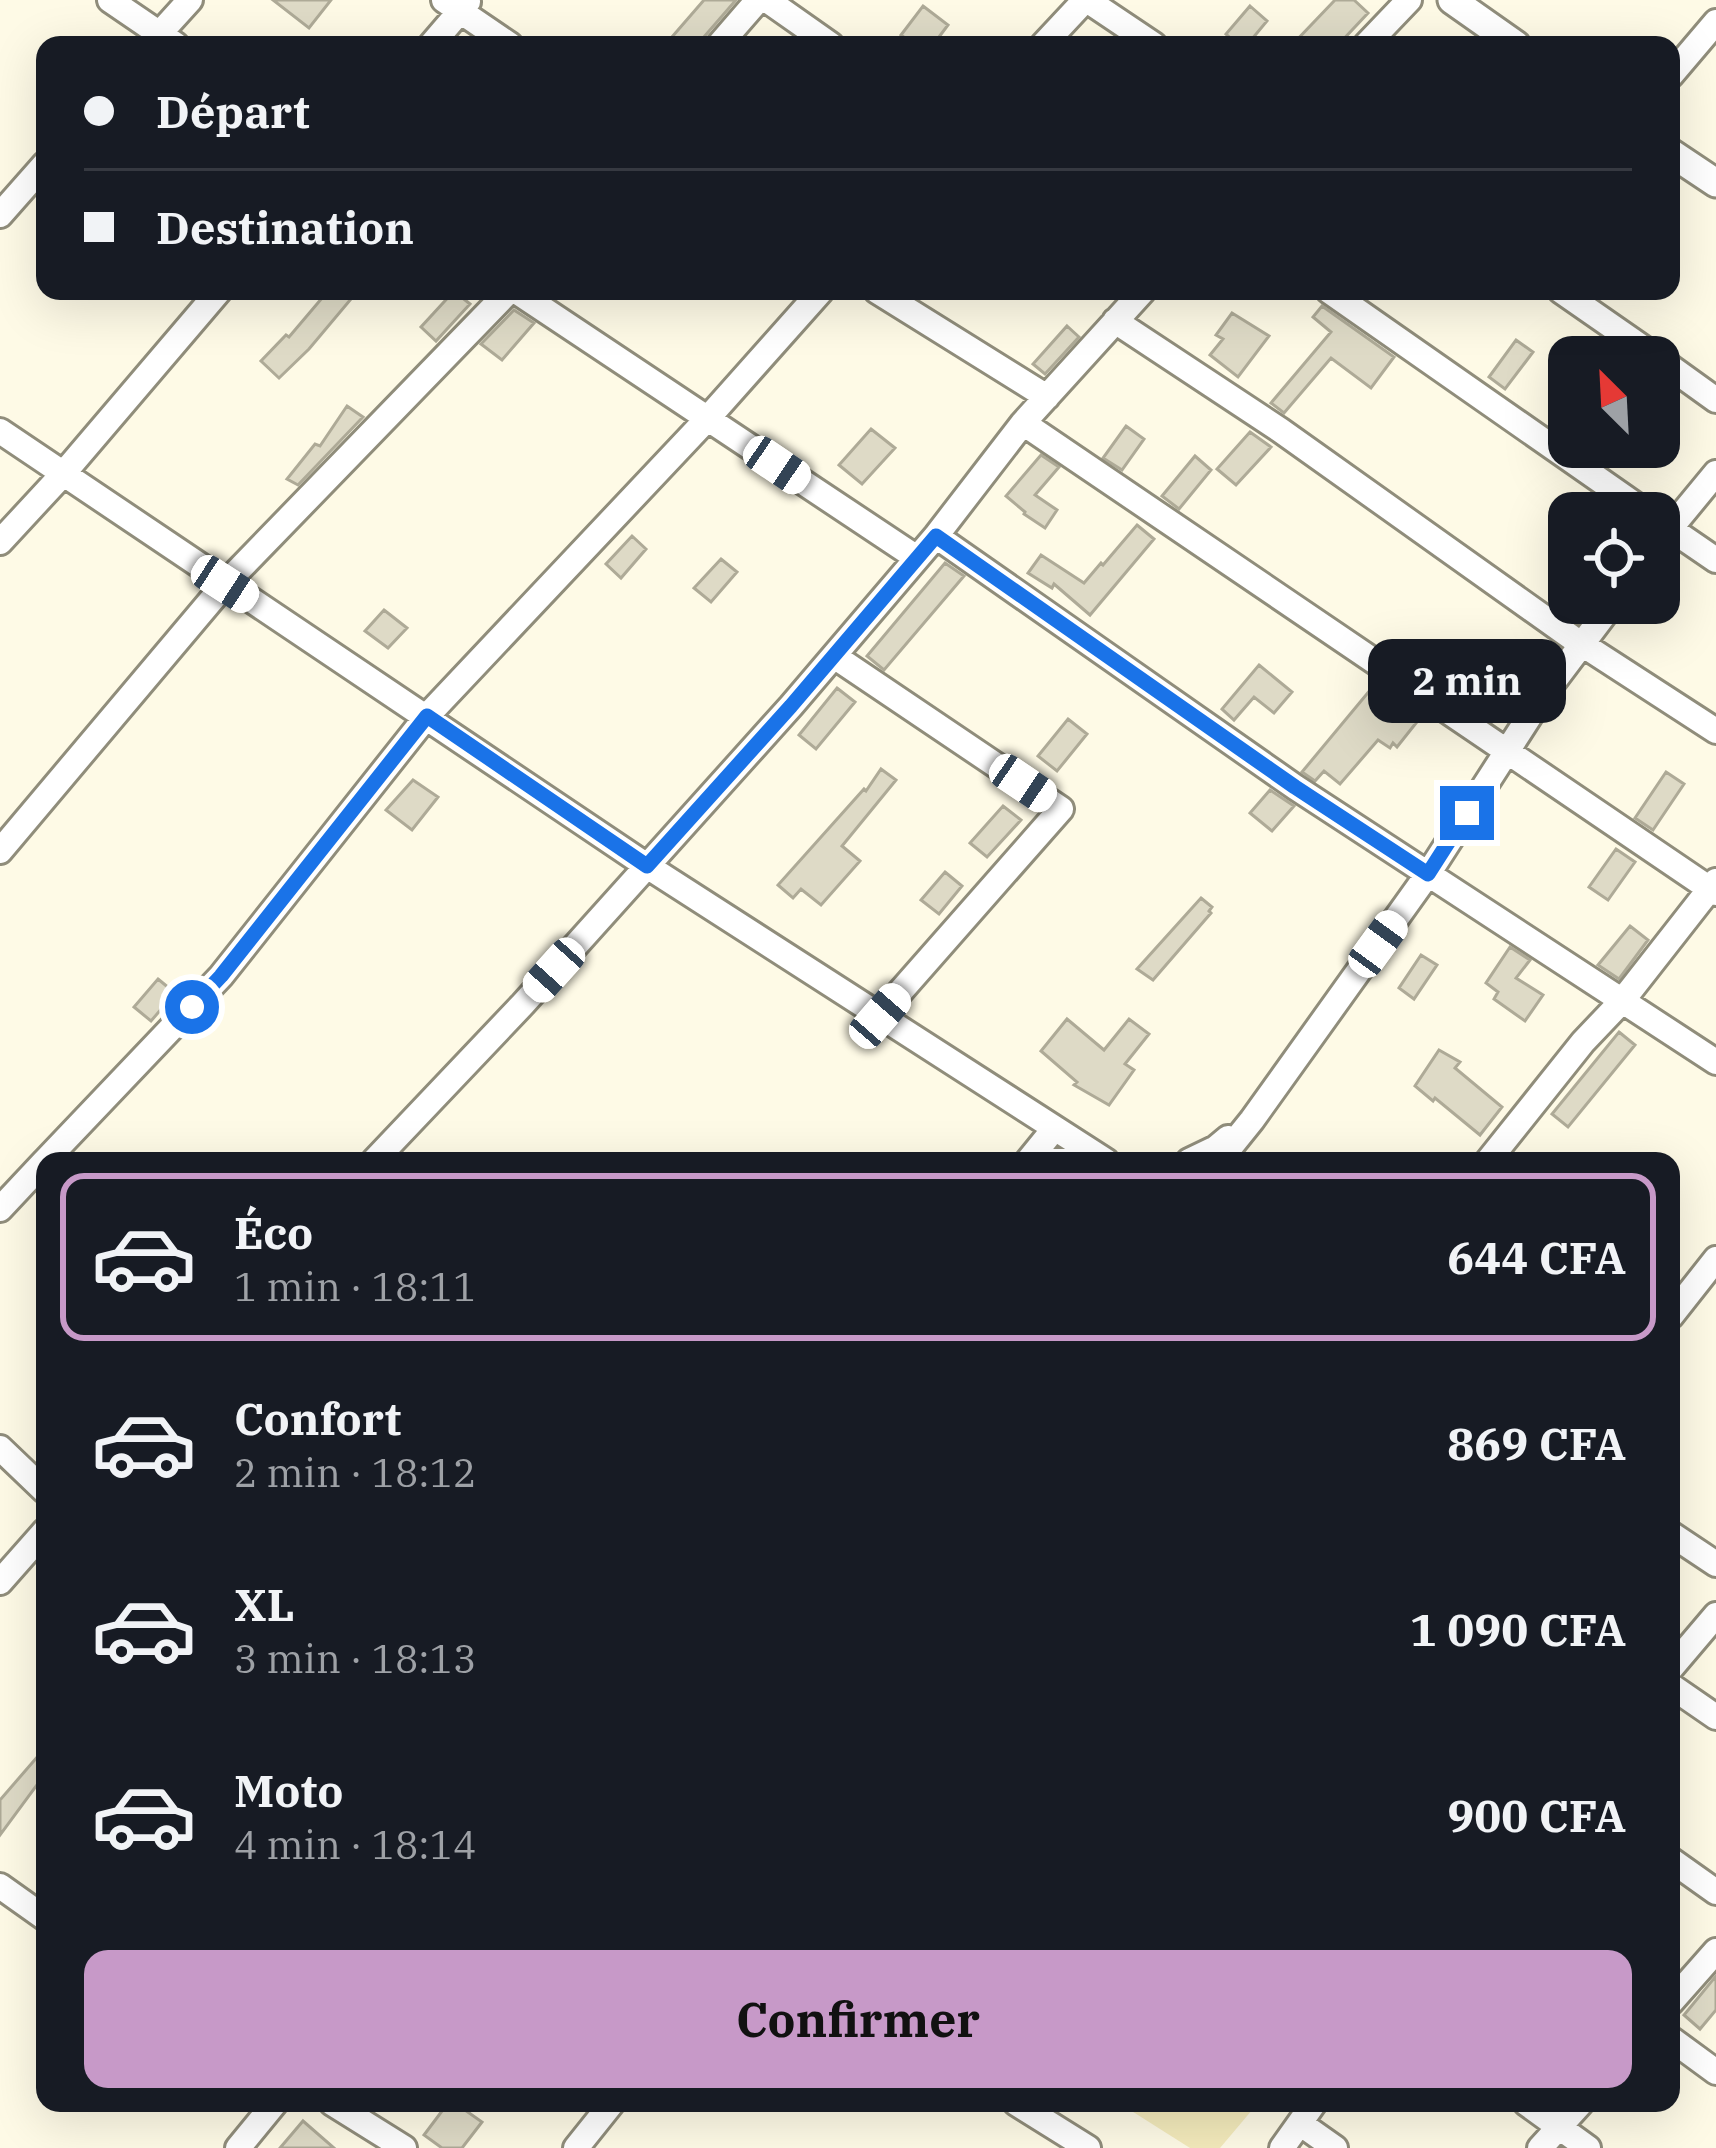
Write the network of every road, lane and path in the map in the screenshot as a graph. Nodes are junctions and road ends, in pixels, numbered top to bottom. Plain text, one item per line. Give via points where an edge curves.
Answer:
1 (110, 0) edge
2 (190, 0) edge
3 (758, 0) edge
4 (767, 0) edge
5 (1086, 0) edge
6 (1409, 0) edge
7 (1451, 0) edge
8 (458, 4) edge
9 (1716, 22) edge
10 (156, 36) edge
11 (165, 36) edge
12 (436, 36) edge
13 (499, 36) edge
14 (727, 36) edge
15 (818, 36) edge
16 (1052, 36) edge
17 (1140, 36) edge
18 (1375, 36) edge
19 (1503, 36) edge
20 (1680, 64) edge
21 (1680, 158) edge
22 (36, 174) edge
23 (1716, 184) edge
24 (0, 215) edge
25 (211, 300) edge
26 (503, 300) edge
27 (526, 300) edge
28 (813, 300) edge
29 (891, 300) edge
30 (1135, 300) edge
31 (1342, 300) edge
32 (1574, 300) edge
33 (1115, 321) junction
34 (1625, 336) edge
35 (1680, 374) edge
36 (1047, 397) junction
37 (1716, 400) edge
38 (708, 418) junction
39 (1023, 423) junction
40 (0, 430) edge
41 (1716, 473) edge
42 (62, 474) junction
43 (1617, 492) edge
44 (1680, 511) edge
45 (936, 536) junction
46 (1680, 540) edge
47 (0, 542) edge
48 (917, 558) junction
49 (1716, 560) edge
50 (225, 584) junction
51 (1597, 624) edge
52 (1582, 644) junction
53 (834, 656) junction
54 (427, 716) junction
55 (1716, 731) edge
56 (1507, 751) junction
57 (0, 851) edge
58 (647, 866) junction
59 (1428, 874) junction
60 (1714, 888) edge
61 (1622, 1001) junction
62 (880, 1016) junction
63 (1716, 1062) edge
64 (1252, 1120) junction
65 (1054, 1129) junction
66 (54, 1152) edge
67 (383, 1152) edge
68 (1035, 1152) edge
69 (1089, 1152) edge
70 (1208, 1152) edge
71 (1226, 1152) edge
72 (1495, 1152) edge
73 (36, 1171) edge
74 (0, 1209) edge
75 (1716, 1259) edge
76 (1680, 1305) edge
77 (0, 1448) edge
78 (36, 1482) edge
79 (1680, 1540) edge
80 (36, 1541) edge
81 (1716, 1564) edge
82 (0, 1582) edge
83 (1716, 1615) edge
84 (1680, 1657) edge
85 (1680, 1692) edge
86 (1716, 1717) edge
87 (1680, 1866) edge
88 (0, 1886) edge
89 (1716, 1892) edge
90 (36, 1912) edge
91 (1716, 1951) edge
92 (1680, 1992) edge
93 (1680, 2046) edge
94 (1716, 2072) edge
95 (268, 2112) edge
96 (346, 2112) edge
97 (605, 2112) edge
98 (1030, 2112) edge
99 (1538, 2112) edge
100 (1573, 2112) edge
101 (1308, 2113) edge
102 (1559, 2127) junction
103 (238, 2148) edge
104 (404, 2148) edge
105 (576, 2148) edge
106 (1088, 2148) edge
107 (1282, 2148) edge
108 (1335, 2148) edge
109 (1540, 2148) edge
110 (1588, 2148) edge

1 - 10 street
2 - 11 street
3 - 14 street
4 - 15 street
5 - 16 street
5 - 17 street
6 - 18 street
7 - 19 street
8 - 12 street
8 - 13 street
9 - 20 street
21 - 23 street
22 - 24 street
25 - 42 street
26 - 50 street
27 - 38 street
28 - 38 street
29 - 36 street
30 - 33 street
31 - 43 street
32 - 34 street
33 - 36 street
33 - 52 street
35 - 37 street
36 - 39 street
38 - 48 street
38 - 54 street
39 - 45 street
39 - 56 street
40 - 42 street
41 - 44 street
42 - 47 street
42 - 50 street
45 - 48 street
45 - 59 street
46 - 49 street
48 - 53 street
50 - 54 street
50 - 57 street
51 - 52 street
52 - 55 street
52 - 56 street
53 - 58 street
53 - 62 street via 1061,809
54 - 58 street
54 - 66 street via 221,976
56 - 59 street
56 - 60 street
58 - 62 street
58 - 67 street
59 - 61 street
59 - 64 street
60 - 61 street
61 - 63 street
61 - 72 street
62 - 65 street
64 - 70 street
64 - 71 street
65 - 68 street
65 - 69 street
73 - 74 street
75 - 76 street
77 - 78 street
79 - 81 street
80 - 82 street
83 - 84 street
85 - 86 street
87 - 89 street
88 - 90 street
91 - 92 street
93 - 94 street
95 - 103 street
96 - 104 street
97 - 105 street
98 - 106 street
99 - 102 street
100 - 102 street
101 - 107 street
101 - 108 street
102 - 109 street
102 - 110 street

